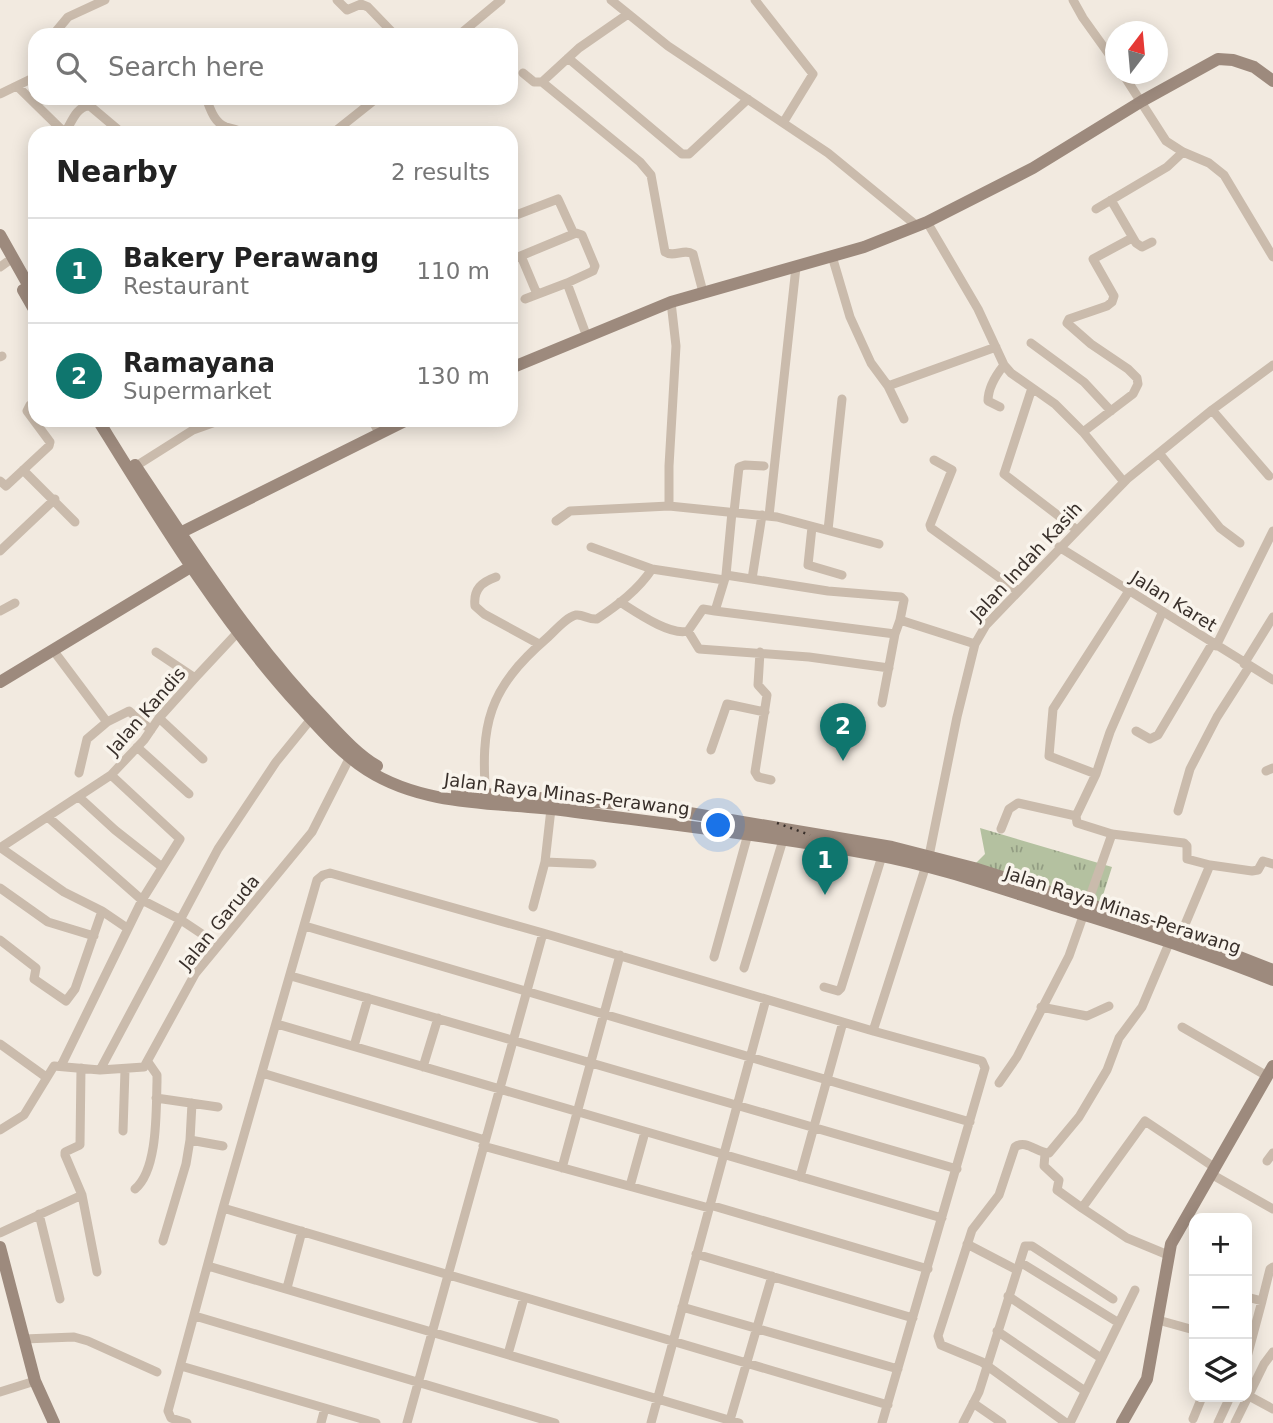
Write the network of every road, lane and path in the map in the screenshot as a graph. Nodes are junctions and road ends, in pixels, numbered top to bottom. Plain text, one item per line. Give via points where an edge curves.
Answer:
1 (105, 0) edge
2 (337, 0) edge
3 (501, 0) edge
4 (611, 0) edge
5 (755, 0) edge
6 (1078, 2) edge
7 (628, 14) junction
8 (59, 28) edge
9 (388, 28) edge
10 (467, 28) edge
11 (1105, 47) edge
12 (568, 58) junction
13 (523, 73) dead end
14 (1273, 80) edge
15 (28, 81) edge
16 (542, 82) junction
17 (1130, 84) edge
18 (18, 87) junction
19 (0, 94) edge
20 (28, 97) edge
21 (748, 99) junction
22 (1142, 101) junction
23 (36, 105) edge
24 (85, 105) edge
25 (85, 105) edge
26 (209, 105) edge
27 (369, 105) edge
28 (783, 122) junction
29 (58, 126) edge
30 (69, 126) edge
31 (114, 126) edge
32 (222, 126) edge
33 (345, 126) edge
34 (1183, 152) junction
35 (1111, 200) junction
36 (1096, 209) dead end
37 (518, 214) edge
38 (922, 224) junction
39 (573, 234) junction
40 (0, 235) edge
41 (1132, 238) junction
42 (1152, 242) dead end
43 (0, 250) edge
44 (521, 256) junction
45 (832, 256) junction
46 (518, 257) edge
47 (1273, 257) edge
48 (4, 265) edge
49 (796, 267) junction
50 (28, 283) edge
51 (567, 283) junction
52 (703, 292) junction
53 (537, 294) junction
54 (525, 299) dead end
55 (28, 301) edge
56 (671, 302) junction
57 (587, 337) junction
58 (1031, 343) dead end
59 (996, 347) junction
60 (518, 365) edge
61 (1004, 365) junction
62 (1273, 365) edge
63 (888, 386) junction
64 (1032, 388) junction
65 (842, 399) dead end
66 (1000, 407) dead end
67 (1212, 410) junction
68 (1111, 411) junction
69 (904, 419) dead end
70 (39, 427) edge
71 (103, 427) edge
72 (111, 427) edge
73 (201, 427) edge
74 (376, 427) edge
75 (394, 427) edge
76 (1083, 432) junction
77 (380, 434) junction
78 (1159, 453) junction
79 (934, 460) dead end
80 (136, 466) junction
81 (764, 467) dead end
82 (23, 470) junction
83 (1269, 476) dead end
84 (1124, 482) junction
85 (2, 486) edge
86 (55, 499) junction
87 (669, 506) junction
88 (733, 512) junction
89 (766, 516) junction
90 (556, 521) dead end
91 (75, 522) dead end
92 (813, 527) junction
93 (828, 530) junction
94 (1077, 530) junction
95 (1273, 531) edge
96 (177, 535) junction
97 (1240, 542) dead end
98 (879, 544) dead end
99 (591, 547) dead end
100 (1059, 547) junction
101 (0, 551) edge
102 (195, 564) junction
103 (652, 569) junction
104 (842, 575) dead end
105 (496, 577) dead end
106 (725, 578) junction
107 (752, 579) junction
108 (1018, 591) junction
109 (1129, 592) junction
110 (620, 602) junction
111 (15, 603) dead end
112 (0, 611) edge
113 (715, 611) junction
114 (1162, 612) junction
115 (1273, 617) edge
116 (900, 620) junction
117 (688, 631) junction
118 (238, 632) junction
119 (895, 635) junction
120 (975, 644) junction
121 (540, 645) junction
122 (1214, 645) junction
123 (53, 650) junction
124 (156, 652) dead end
125 (760, 652) junction
126 (1247, 665) junction
127 (888, 668) junction
128 (195, 678) junction
129 (1273, 680) edge
130 (0, 682) edge
131 (883, 703) dead end
132 (765, 712) junction
133 (159, 718) junction
134 (312, 719) junction
135 (107, 722) junction
136 (151, 730) junction
137 (1136, 732) dead end
138 (137, 747) junction
139 (711, 750) dead end
140 (350, 757) junction
141 (203, 759) dead end
142 (79, 773) dead end
143 (1096, 774) junction
144 (111, 775) junction
145 (771, 780) dead end
146 (189, 794) dead end
147 (79, 797) junction
148 (486, 800) junction
149 (551, 809) junction
150 (1178, 811) dead end
151 (1076, 816) junction
152 (49, 818) junction
153 (1001, 828) dead end
154 (748, 834) junction
155 (1112, 834) junction
156 (783, 840) junction
157 (1, 848) edge
158 (881, 856) junction
159 (928, 861) junction
160 (545, 863) junction
161 (592, 864) dead end
162 (1273, 864) edge
163 (1210, 865) junction
164 (162, 867) junction
165 (0, 888) edge
166 (142, 900) junction
167 (533, 907) dead end
168 (1086, 910) junction
169 (102, 911) junction
170 (181, 920) junction
171 (305, 926) junction
172 (127, 928) junction
173 (543, 933) junction
174 (94, 936) junction
175 (1175, 937) junction
176 (0, 940) edge
177 (217, 944) junction
178 (620, 955) junction
179 (714, 957) dead end
180 (744, 968) dead end
181 (1273, 970) edge
182 (291, 976) junction
183 (1273, 980) edge
184 (824, 987) dead end
185 (528, 990) junction
186 (368, 998) junction
187 (766, 999) junction
188 (1109, 1006) dead end
189 (1041, 1007) junction
190 (604, 1012) junction
191 (438, 1018) junction
192 (843, 1022) junction
193 (277, 1024) junction
194 (1182, 1027) dead end
195 (873, 1031) junction
196 (514, 1040) junction
197 (0, 1044) edge
198 (354, 1046) junction
199 (751, 1056) junction
200 (148, 1062) junction
201 (590, 1062) junction
202 (61, 1066) junction
203 (423, 1067) junction
204 (81, 1068) junction
205 (100, 1070) junction
206 (125, 1070) junction
207 (1270, 1071) edge
208 (262, 1073) junction
209 (46, 1077) junction
210 (827, 1079) junction
211 (999, 1083) dead end
212 (500, 1089) junction
213 (156, 1098) junction
214 (192, 1103) junction
215 (738, 1105) junction
216 (218, 1107) dead end
217 (578, 1112) junction
218 (970, 1122) junction
219 (814, 1128) junction
220 (0, 1130) edge
221 (123, 1131) dead end
222 (645, 1132) junction
223 (191, 1140) junction
224 (484, 1143) junction
225 (223, 1146) dead end
226 (1045, 1154) junction
227 (724, 1155) junction
228 (562, 1168) junction
229 (957, 1169) junction
230 (1213, 1170) junction
231 (800, 1177) junction
232 (630, 1186) junction
233 (135, 1189) dead end
234 (82, 1195) junction
235 (709, 1206) junction
236 (223, 1208) junction
237 (1082, 1208) junction
238 (1273, 1209) edge
239 (39, 1214) junction
240 (942, 1218) junction
241 (302, 1231) junction
242 (0, 1233) edge
243 (163, 1241) dead end
244 (967, 1244) junction
245 (0, 1247) edge
246 (696, 1254) junction
247 (1168, 1255) junction
248 (208, 1266) junction
249 (1018, 1266) junction
250 (1273, 1267) edge
251 (928, 1269) junction
252 (97, 1272) dead end
253 (449, 1274) junction
254 (772, 1276) junction
255 (287, 1288) junction
256 (1135, 1290) dead end
257 (1008, 1296) junction
258 (524, 1298) junction
259 (1252, 1298) edge
260 (60, 1299) dead end
261 (1113, 1299) dead end
262 (1262, 1301) junction
263 (682, 1307) junction
264 (195, 1316) junction
265 (913, 1318) junction
266 (1158, 1320) junction
267 (1119, 1323) junction
268 (757, 1328) junction
269 (1189, 1329) edge
270 (433, 1331) junction
271 (997, 1331) junction
272 (24, 1339) junction
273 (1252, 1339) edge
274 (672, 1343) junction
275 (1273, 1352) edge
276 (508, 1354) junction
277 (1101, 1359) junction
278 (745, 1364) junction
279 (181, 1366) junction
280 (987, 1367) junction
281 (898, 1369) junction
282 (157, 1372) dead end
283 (35, 1381) junction
284 (418, 1381) junction
285 (1252, 1390) edge
286 (1085, 1391) junction
287 (0, 1392) edge
288 (1252, 1398) edge
289 (657, 1399) junction
290 (1200, 1402) edge
291 (1228, 1402) edge
292 (1246, 1402) edge
293 (973, 1403) junction
294 (888, 1405) junction
295 (325, 1408) junction
296 (1273, 1409) edge
297 (1193, 1419) dead end
298 (735, 1422) edge
299 (54, 1423) edge
300 (187, 1423) edge
301 (321, 1423) edge
302 (376, 1423) edge
303 (407, 1423) edge
304 (555, 1423) edge
305 (651, 1423) edge
306 (882, 1423) edge
307 (963, 1423) edge
308 (1002, 1423) edge
309 (1068, 1423) edge
310 (1122, 1423) edge
311 (1218, 1423) edge
312 (1236, 1423) edge

1 - 8 street via 68,17
2 - 9 street via 347,10 361,4 369,7
3 - 10 street
4 - 7 street
5 - 28 street via 813,74
6 - 11 street
7 - 12 street
7 - 21 street
12 - 16 street
12 - 21 street via 682,154 689,154
13 - 16 street
14 - 22 main road via 1254,67 1218,59
15 - 18 street
16 - 52 street via 645,168 665,252 694,254
17 - 22 street
18 - 19 street
18 - 20 street
21 - 28 street
22 - 34 street via 1166,141
22 - 38 main road via 1032,168
23 - 29 street
24 - 31 street
25 - 30 street
26 - 32 street
27 - 33 street
28 - 38 street
34 - 35 street via 1167,167
34 - 47 street via 1224,175
35 - 36 street
35 - 41 street
37 - 39 street via 558,199
38 - 45 main road
38 - 59 street via 978,310
39 - 44 street
39 - 51 street via 582,235 595,265 593,271
40 - 50 main road
41 - 42 street via 1141,247
41 - 68 street via 1093,259 1114,296 1112,302 1067,323 1137,378 1133,394
43 - 48 main road
44 - 46 street
44 - 53 street
45 - 49 main road
45 - 63 street via 850,317 871,363
48 - 55 main road
49 - 52 main road
49 - 89 street
51 - 53 street
51 - 57 street
52 - 56 main road
53 - 54 street
56 - 57 main road
56 - 87 street via 676,346
57 - 60 main road
58 - 68 street via 1083,382
59 - 61 street
59 - 63 street
61 - 64 street
61 - 66 street via 987,397
62 - 67 street, Jalan Indah Kasih
63 - 69 street
64 - 76 street
64 - 94 street via 1004,474
65 - 93 street
67 - 78 street, Jalan Indah Kasih
67 - 83 street
68 - 76 street
70 - 82 street via 49,446
71 - 96 main road, Jalan Raya Minas-Perawang
72 - 80 main road, Jalan Raya Minas-Perawang
73 - 80 street
74 - 77 street
75 - 77 main road
76 - 84 street
77 - 96 main road
78 - 84 street, Jalan Indah Kasih
78 - 97 street via 1220,528
79 - 108 street via 952,470 930,528
80 - 96 main road, Jalan Raya Minas-Perawang
81 - 88 street via 740,466
82 - 85 street
82 - 86 street
84 - 94 street, Jalan Indah Kasih
86 - 91 street
86 - 101 street
87 - 88 street
87 - 90 street via 570,511
88 - 89 street
88 - 106 street
89 - 92 street
89 - 107 street
92 - 93 street
92 - 104 street via 808,565
93 - 98 street
94 - 100 street, Jalan Indah Kasih
95 - 122 street
96 - 102 main road, Jalan Raya Minas-Perawang
99 - 103 street
100 - 108 street, Jalan Indah Kasih
100 - 109 street, Jalan Karet
102 - 118 main road, Jalan Raya Minas-Perawang
102 - 123 main road
102 - 148 main road, Jalan Raya Minas-Perawang via 311,704 369,762 418,783
103 - 106 street
103 - 110 street
105 - 121 street via 476,590 475,606
106 - 107 street
106 - 113 street
107 - 116 street via 901,597
108 - 120 street, Jalan Indah Kasih
109 - 114 street, Jalan Karet
109 - 143 street via 1051,716 1049,756
110 - 117 street via 676,631
110 - 121 street via 597,620 573,616
111 - 112 street
113 - 117 street via 704,609
113 - 119 street
114 - 122 street, Jalan Karet
114 - 143 street
115 - 126 street
116 - 119 street
116 - 120 street
117 - 125 street via 699,649
118 - 128 street, Jalan Kandis
118 - 134 main road, Jalan Raya Minas-Perawang
119 - 127 street
120 - 159 street, Jalan Indah Kasih
121 - 148 street via 510,676 492,704 484,758
122 - 126 street, Jalan Karet
122 - 137 street via 1158,735 1150,739
123 - 130 main road
123 - 135 street
124 - 128 street
125 - 127 street
125 - 132 street via 758,685 767,693
126 - 129 street, Jalan Karet
126 - 150 street via 1190,769
127 - 131 street
128 - 133 street, Jalan Kandis
132 - 139 street via 727,704
132 - 145 street via 754,772 758,778
133 - 136 street, Jalan Kandis
133 - 141 street
134 - 140 main road, Jalan Raya Minas-Perawang
134 - 170 street via 253,794
135 - 136 street via 129,711
135 - 142 street via 87,739
136 - 138 street, Jalan Kandis
138 - 144 street, Jalan Kandis
138 - 146 street
140 - 148 main road, Jalan Raya Minas-Perawang via 399,785 458,801
140 - 177 street, Jalan Garuda via 300,849
143 - 151 street
144 - 147 street, Jalan Kandis
144 - 164 street via 179,836
147 - 152 street, Jalan Kandis
147 - 164 street
148 - 149 main road, Jalan Raya Minas-Perawang
148 - 159 main road, Jalan Raya Minas-Perawang via 648,806 892,847
149 - 154 main road, Jalan Raya Minas-Perawang
149 - 160 street
151 - 153 street via 1018,803 1009,809
151 - 155 street via 1080,826
152 - 157 street, Jalan Kandis
152 - 166 street
154 - 156 main road, Jalan Raya Minas-Perawang
154 - 179 street
155 - 163 street via 1184,843 1187,859
155 - 168 street
156 - 158 main road, Jalan Raya Minas-Perawang
156 - 180 street
157 - 169 street via 64,892
158 - 159 main road, Jalan Raya Minas-Perawang
158 - 184 street via 841,988
159 - 168 main road, Jalan Raya Minas-Perawang
159 - 195 street, Jalan Indah Kasih
160 - 161 street
160 - 167 street
162 - 163 street via 1263,862 1256,871
163 - 175 street
164 - 166 street
165 - 174 street via 48,922
166 - 170 street
166 - 172 street
168 - 175 main road, Jalan Raya Minas-Perawang
168 - 189 street via 1069,956
169 - 172 street
169 - 174 street
170 - 177 street
170 - 205 street
171 - 173 street via 317,880 330,873
171 - 182 street
171 - 185 street
172 - 202 street
173 - 178 street
173 - 185 street
174 - 176 street via 75,989 66,1001 37,981 36,968
175 - 181 main road, Jalan Raya Minas-Perawang
175 - 183 main road, Jalan Raya Minas-Perawang
175 - 226 street via 1086,1107 1054,1150
177 - 200 street, Jalan Garuda via 195,974
178 - 187 street
178 - 190 street
182 - 186 street
182 - 193 street
185 - 190 street
185 - 196 street
186 - 191 street
186 - 198 street
187 - 192 street
187 - 199 street
188 - 189 street via 1087,1016
189 - 211 street
190 - 199 street
190 - 201 street
191 - 196 street
191 - 203 street
192 - 195 street
192 - 210 street
193 - 198 street
193 - 208 street
194 - 207 street
195 - 218 street via 983,1062 985,1073
196 - 201 street
196 - 212 street
197 - 209 street
198 - 203 street
199 - 210 street
199 - 215 street
200 - 206 street via 144,1068
200 - 213 street via 157,1075
201 - 215 street
201 - 217 street
202 - 204 street
202 - 209 street via 54,1066
203 - 212 street
204 - 205 street
204 - 234 street via 80,1144 65,1156
205 - 206 street
206 - 221 street
207 - 230 main road
208 - 224 street
208 - 236 street
209 - 220 street via 23,1115
210 - 218 street
210 - 219 street
212 - 217 street
212 - 224 street
213 - 214 street
213 - 233 street via 152,1152 144,1179
214 - 216 street
214 - 223 street
215 - 219 street
215 - 227 street
217 - 222 street
217 - 228 street
218 - 229 street
219 - 229 street
219 - 231 street
222 - 227 street
222 - 232 street
223 - 225 street
223 - 243 street
224 - 228 street
224 - 253 street
226 - 237 street via 1044,1166 1059,1181 1056,1189
226 - 244 street via 1017,1145 999,1195
227 - 231 street
227 - 235 street
228 - 232 street
229 - 240 street
230 - 237 street via 1145,1121
230 - 238 street
230 - 247 main road
231 - 240 street
232 - 235 street
234 - 239 street
234 - 252 street
235 - 246 street
235 - 251 street
236 - 241 street
236 - 248 street
237 - 247 street via 1127,1238
239 - 242 street
239 - 260 street
240 - 251 street
241 - 253 street
241 - 255 street
244 - 249 street
244 - 280 street via 938,1341
245 - 272 main road
246 - 254 street
246 - 263 street
247 - 266 main road
248 - 255 street
248 - 264 street
249 - 257 street
249 - 261 street via 1024,1247 1029,1245
249 - 267 street
250 - 262 street
251 - 265 street
253 - 258 street
253 - 270 street
254 - 265 street
254 - 268 street
255 - 270 street
256 - 267 street
257 - 271 street
257 - 277 street
258 - 274 street
258 - 276 street
259 - 262 street
262 - 273 street
263 - 268 street
263 - 274 street
264 - 279 street
264 - 284 street
265 - 281 street
266 - 269 street
266 - 310 main road via 1147,1379
267 - 277 street
268 - 278 street
268 - 281 street
270 - 276 street
270 - 284 street
271 - 280 street
271 - 286 street
272 - 282 street via 88,1341
272 - 283 main road
274 - 278 street
274 - 289 street
275 - 285 street
276 - 289 street
277 - 286 street
278 - 294 street
278 - 298 street
279 - 295 street
279 - 300 street via 168,1413
280 - 293 street
280 - 309 street
281 - 294 street
283 - 287 street
283 - 299 main road
284 - 303 street
284 - 304 street
286 - 309 street
288 - 296 street
289 - 298 street
289 - 305 street
290 - 297 street
291 - 311 street
292 - 312 street
293 - 307 street
293 - 308 street
294 - 306 street
295 - 301 street
295 - 302 street

